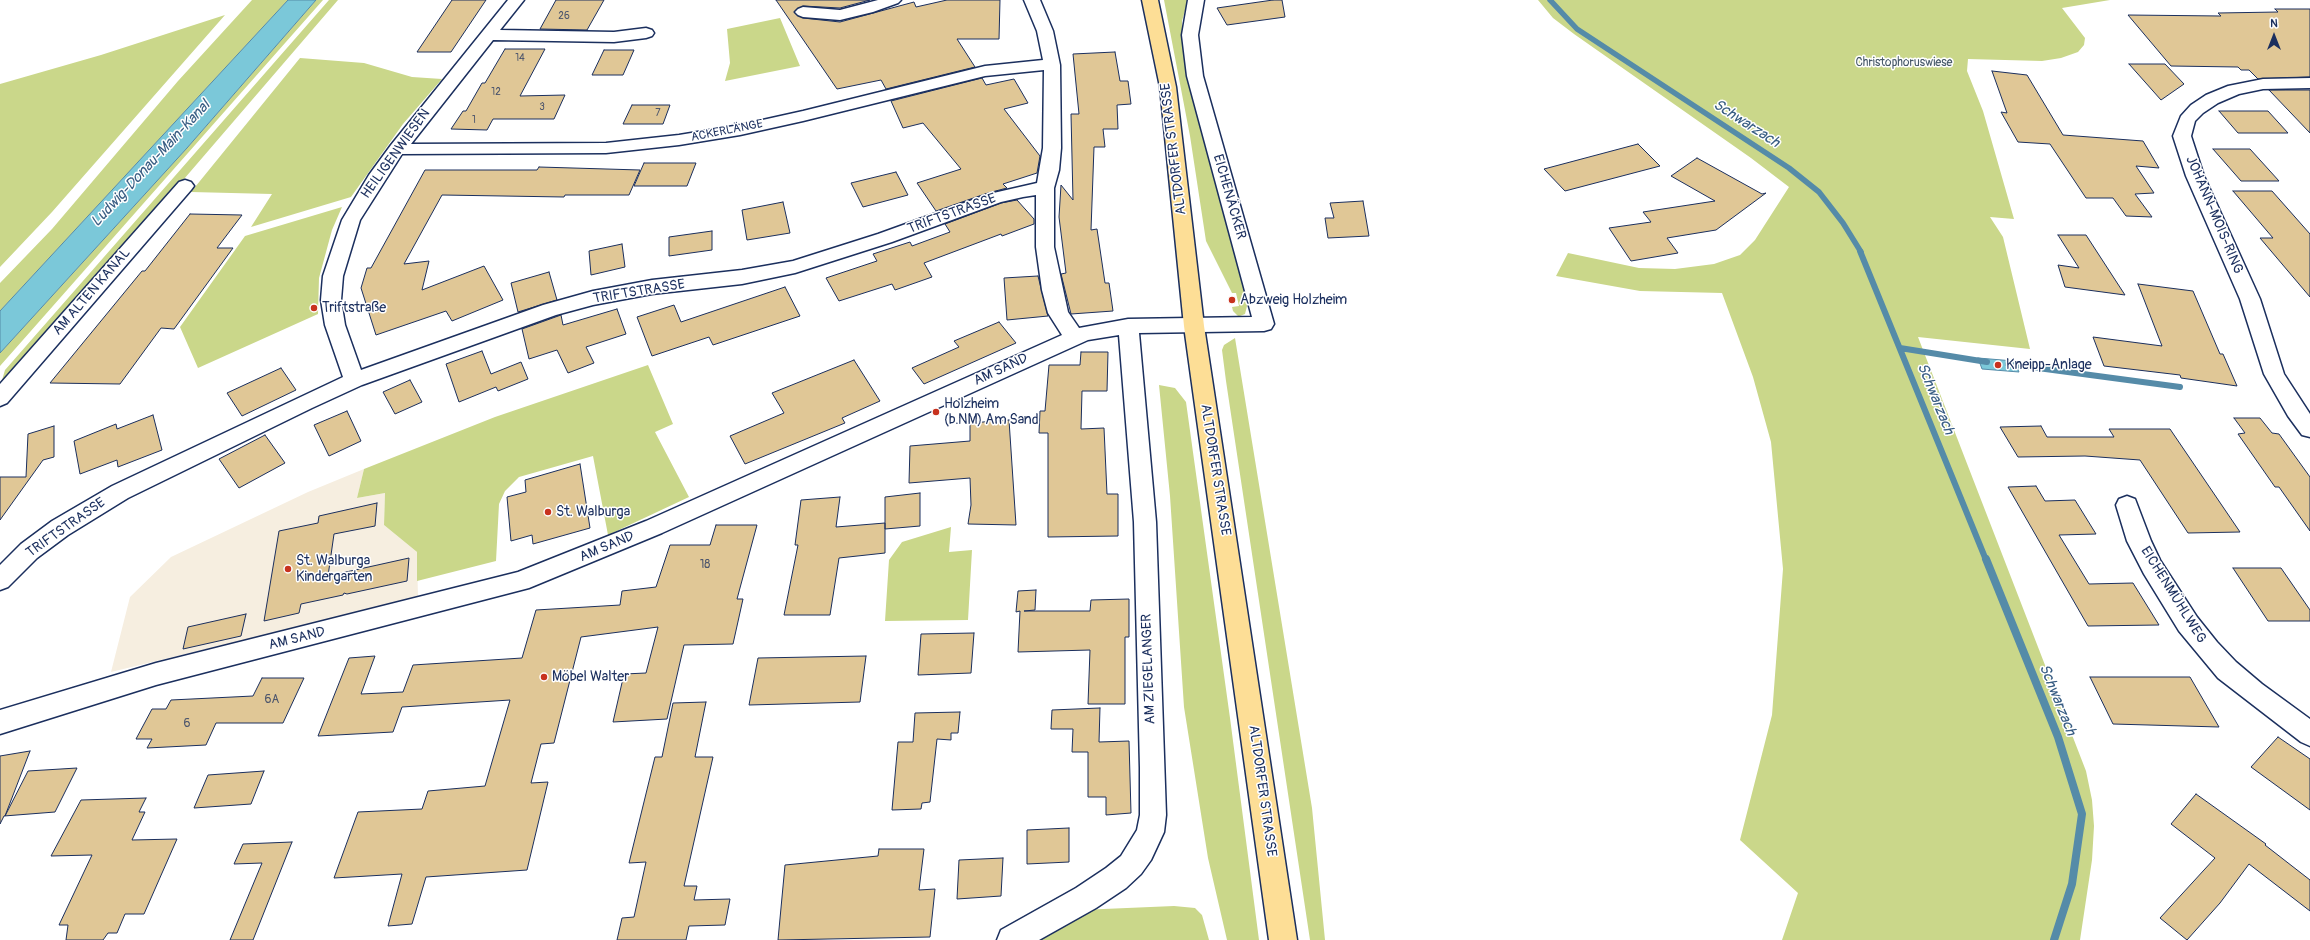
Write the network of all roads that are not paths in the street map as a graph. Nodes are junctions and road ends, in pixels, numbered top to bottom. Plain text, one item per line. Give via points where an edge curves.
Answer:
1 (516, 0) edge
2 (893, 0) edge
3 (1032, 0) edge
4 (1150, 0) edge
5 (1196, 0) edge
6 (803, 12) dead end
7 (646, 33) dead end
8 (488, 35) junction
9 (1052, 65) junction
10 (2310, 83) edge
11 (397, 149) junction
12 (185, 186) dead end
13 (1045, 188) junction
14 (1128, 326) junction
15 (1194, 326) junction
16 (1074, 337) junction
17 (355, 380) junction
18 (0, 398) edge
19 (2310, 429) edge
20 (2127, 505) dead end
21 (0, 580) edge
22 (0, 722) edge
23 (2310, 734) edge
24 (1010, 940) edge
25 (1283, 940) edge

1 - 8 street, HEILIGENWIESEN
2 - 6 street via 840,15
3 - 9 street via 1045,31
4 - 15 main road, ALTDORFER STRASSE via 1168,87
5 - 15 street, EICHENÄCKER via 1190,35 1195,76 1264,324
7 - 8 street via 614,37
8 - 11 street, HEILIGENWIESEN
9 - 11 street, ACKERLÄNGE via 985,71 768,124 679,140 606,148
9 - 13 street via 1052,148
10 - 19 street, JOHANN-MOIS-RING via 2263,84 2234,90 2212,99 2197,109 2188,120 2182,136 2195,176 2250,299 2274,374 2291,405
11 - 17 street, HEILIGENWIESEN via 351,220 333,276 331,300 335,325
12 - 18 street, AM ALTEN KANAL
13 - 16 street via 1045,247 1052,290 1058,313
13 - 17 street, TRIFTSTRASSE via 995,198 885,238 781,271 626,291 563,306 481,333
14 - 15 street, AM SAND
14 - 16 street, AM SAND via 1096,330
14 - 24 street, AM ZIEGELANGER via 1145,522 1153,768 1153,815 1150,832 1131,865 1116,878 1086,898
15 - 25 main road, ALTDORFER STRASSE
16 - 22 street, AM SAND via 654,527 521,581 156,674
17 - 21 street, TRIFTSTRASSE via 180,462 90,508 30,551
20 - 23 street, EICHENMÜHLWEG via 2152,567 2188,624 2208,650 2253,692

